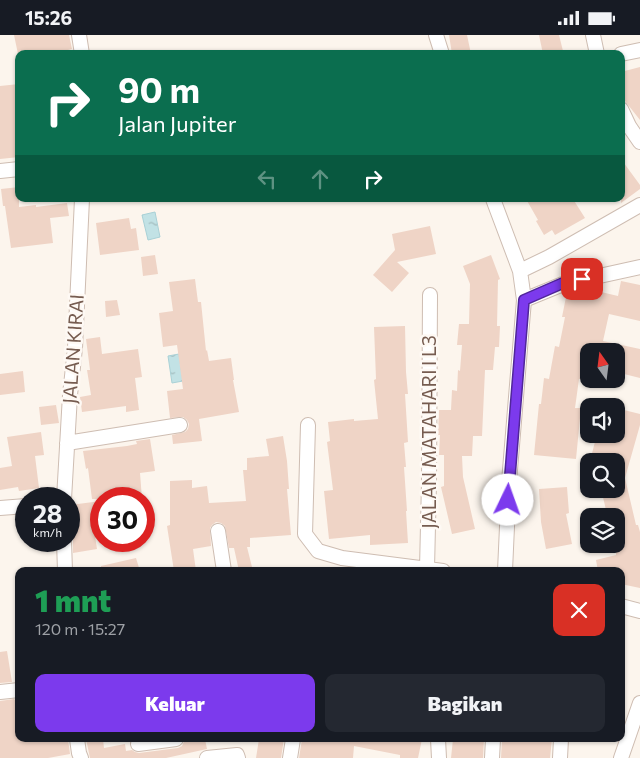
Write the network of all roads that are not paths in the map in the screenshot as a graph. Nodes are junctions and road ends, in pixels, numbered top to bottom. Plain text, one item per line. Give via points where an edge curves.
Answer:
1 (79, 35) edge
2 (436, 35) edge
3 (593, 35) edge
4 (81, 50) edge
5 (441, 50) edge
6 (596, 50) edge
7 (640, 50) edge
8 (625, 54) edge
9 (625, 118) edge
10 (640, 142) edge
11 (15, 169) edge
12 (0, 171) edge
13 (82, 202) edge
14 (494, 202) edge
15 (640, 205) edge
16 (640, 267) edge
17 (520, 271) junction
18 (430, 295) dead end
19 (524, 300) junction
20 (180, 425) dead end
21 (308, 425) dead end
22 (67, 443) junction
23 (65, 487) edge
24 (15, 507) edge
25 (0, 508) edge
26 (218, 531) dead end
27 (64, 552) edge
28 (65, 567) edge
29 (223, 567) edge
30 (412, 567) edge
31 (427, 567) edge
32 (505, 567) edge
33 (625, 607) edge
34 (640, 611) edge
35 (15, 690) edge
36 (0, 692) edge
37 (640, 703) edge
38 (77, 742) edge
39 (153, 742) edge
40 (293, 742) edge
41 (438, 742) edge
42 (493, 742) edge
43 (560, 742) edge
44 (138, 744) dead end
45 (238, 756) edge
46 (81, 758) edge
47 (207, 758) edge
48 (290, 758) edge
49 (439, 758) edge
50 (492, 758) edge
51 (560, 758) edge
52 (621, 758) edge

1 - 4 street
2 - 5 street
3 - 6 street
7 - 8 street
9 - 10 street
11 - 12 street
13 - 22 street, JALAN KIRAI
14 - 17 street
15 - 17 street
16 - 19 street via 563,283
17 - 19 street
18 - 31 street, JALAN MATAHARI I L3
19 - 32 street
20 - 22 street
21 - 30 street via 305,534 318,551 342,558
22 - 23 street, JALAN KIRAI
24 - 25 street
26 - 29 street
27 - 28 street
33 - 34 street
35 - 36 street
37 - 52 street
38 - 46 street
39 - 44 street
40 - 48 street
41 - 49 street
42 - 50 street
43 - 51 street
45 - 47 street

